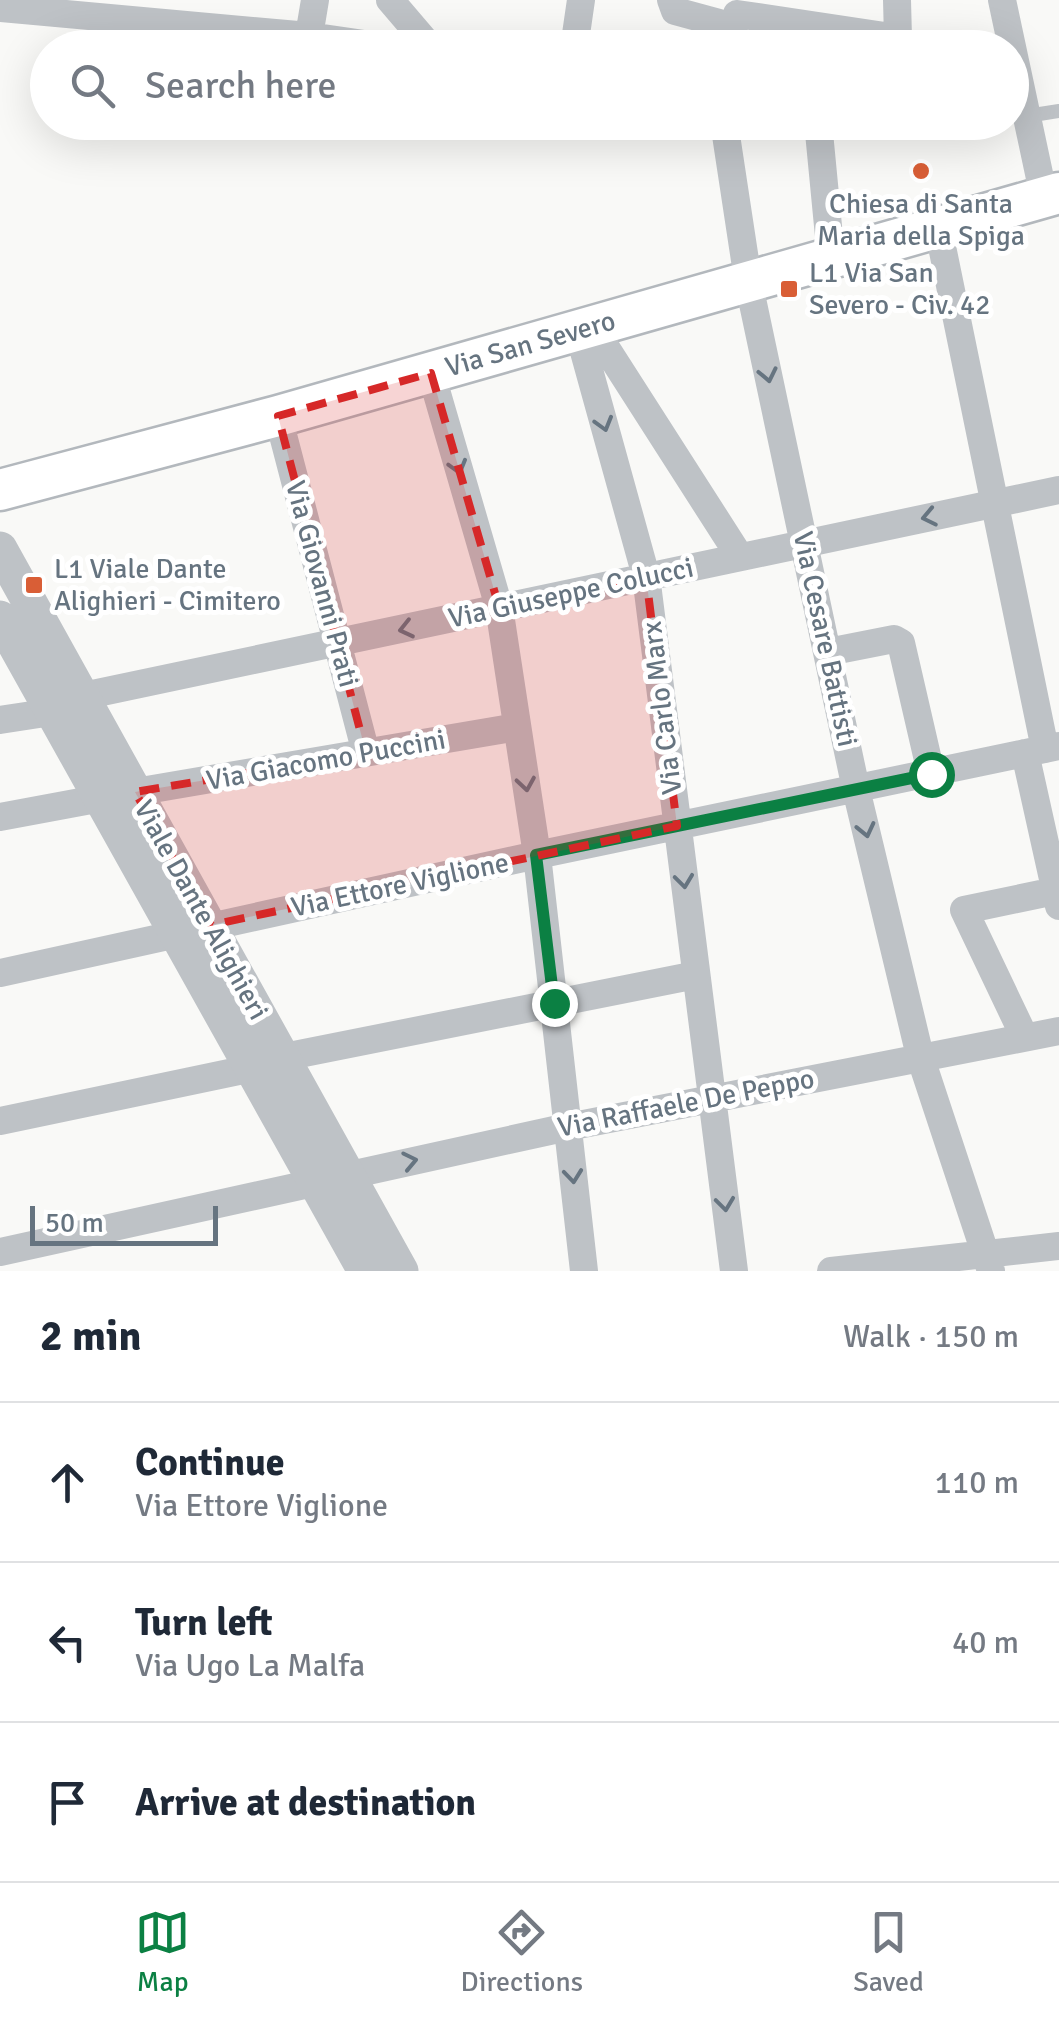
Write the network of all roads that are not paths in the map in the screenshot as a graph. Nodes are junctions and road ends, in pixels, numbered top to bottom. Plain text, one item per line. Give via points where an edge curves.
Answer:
1 (315, 0) edge
2 (390, 0) edge
3 (581, 0) edge
4 (671, 0) edge
5 (897, 0) edge
6 (1002, 0) edge
7 (0, 8) edge
8 (114, 8) edge
9 (735, 22) edge
10 (267, 30) edge
11 (310, 30) edge
12 (416, 30) edge
13 (577, 30) edge
14 (816, 30) edge
15 (898, 30) edge
16 (1006, 30) edge
17 (1059, 110) edge
18 (1029, 114) edge
19 (727, 140) edge
20 (820, 140) edge
21 (1029, 140) edge
22 (1054, 201) edge
23 (938, 227) junction
24 (831, 257) junction
25 (748, 280) junction
26 (585, 328) junction
27 (431, 373) junction
28 (278, 416) junction
29 (0, 490) edge
30 (1059, 490) edge
31 (994, 504) junction
32 (805, 544) junction
33 (0, 549) edge
34 (740, 556) junction
35 (646, 576) junction
36 (498, 608) junction
37 (0, 618) edge
38 (337, 644) junction
39 (828, 652) junction
40 (68, 704) junction
41 (0, 720) edge
42 (517, 728) junction
43 (1043, 750) edge
44 (366, 753) junction
45 (931, 774) junction
46 (856, 789) junction
47 (118, 795) junction
48 (0, 817) edge
49 (676, 826) junction
50 (536, 855) junction
51 (1057, 898) edge
52 (194, 929) junction
53 (0, 973) edge
54 (696, 975) junction
55 (554, 1003) junction
56 (1059, 1030) edge
57 (1024, 1036) junction
58 (920, 1056) junction
59 (268, 1063) junction
60 (712, 1097) junction
61 (0, 1121) edge
62 (568, 1127) junction
63 (332, 1178) junction
64 (1059, 1246) edge
65 (0, 1252) edge
66 (988, 1262) edge
67 (365, 1271) edge
68 (401, 1271) edge
69 (584, 1271) edge
70 (734, 1271) edge
71 (831, 1271) edge

1 - 11 street
2 - 12 street
3 - 13 street
4 - 9 street via 675,11
5 - 15 street
6 - 16 street
7 - 8 street
8 - 10 street
9 - 14 street
17 - 18 lane
19 - 25 street, Via Cesare Battisti
20 - 24 street
21 - 22 street
22 - 23 main road, Via San Severo
23 - 24 main road, Via San Severo
23 - 31 street
24 - 25 main road, Via San Severo
25 - 26 main road, Via San Severo
25 -> 32 street, Via Cesare Battisti
26 - 27 main road, Via San Severo
26 - 34 street
26 -> 35 street, Via Carlo Marx
27 - 28 main road, Via San Severo
27 -> 36 street
28 - 29 main road, Via San Severo
28 - 38 street, Via Giovanni Prati
30 - 31 street, Via Giuseppe Colucci
31 -> 32 street, Via Giuseppe Colucci
31 - 43 street
32 - 34 street, Via Giuseppe Colucci
32 - 39 street, Via Cesare Battisti
33 - 40 street, Viale Dante Alighieri
34 - 35 street, Via Giuseppe Colucci
35 - 36 street, Via Giuseppe Colucci
35 - 49 street, Via Carlo Marx
36 -> 38 street, Via Giuseppe Colucci
36 - 42 street
37 - 40 street, Viale Dante Alighieri
38 - 40 street, Via Giuseppe Colucci
38 - 44 street, Via Giovanni Prati
39 - 45 street via 900,643
39 - 46 street, Via Cesare Battisti
40 - 41 street, Via Giuseppe Colucci
40 - 47 street, Viale Dante Alighieri
42 - 44 street, Via Giacomo Puccini
42 -> 50 street
43 - 45 street, Via Ettore Viglione
43 - 51 street
44 - 47 street, Via Giacomo Puccini
45 - 46 street, Via Ettore Viglione
46 - 49 street, Via Ettore Viglione
46 -> 58 street, Via Cesare Battisti
47 - 48 street, Via Giacomo Puccini
47 - 52 street, Viale Dante Alighieri
49 - 50 street, Via Ettore Viglione
49 -> 54 street, Via Carlo Marx
50 - 52 street, Via Ettore Viglione
50 - 55 street
51 - 57 street via 964,910
52 - 53 street, Via Ettore Viglione
52 - 59 street, Viale Dante Alighieri
54 - 55 street
54 - 60 street, Via Carlo Marx
55 - 59 street
55 - 62 street
56 - 57 street, Via Raffaele De Peppo
57 - 58 street, Via Raffaele De Peppo
58 - 60 street, Via Raffaele De Peppo
58 - 66 street, Via Cesare Battisti
59 - 61 street
59 - 63 street, Viale Dante Alighieri
60 - 62 street, Via Raffaele De Peppo
60 -> 70 street, Via Carlo Marx
63 -> 62 street, Via Raffaele De Peppo
62 -> 69 street
63 - 65 street, Via Raffaele De Peppo
63 - 67 street, Viale Dante Alighieri
63 - 68 street, Viale Dante Alighieri
64 - 66 street
66 - 71 street

